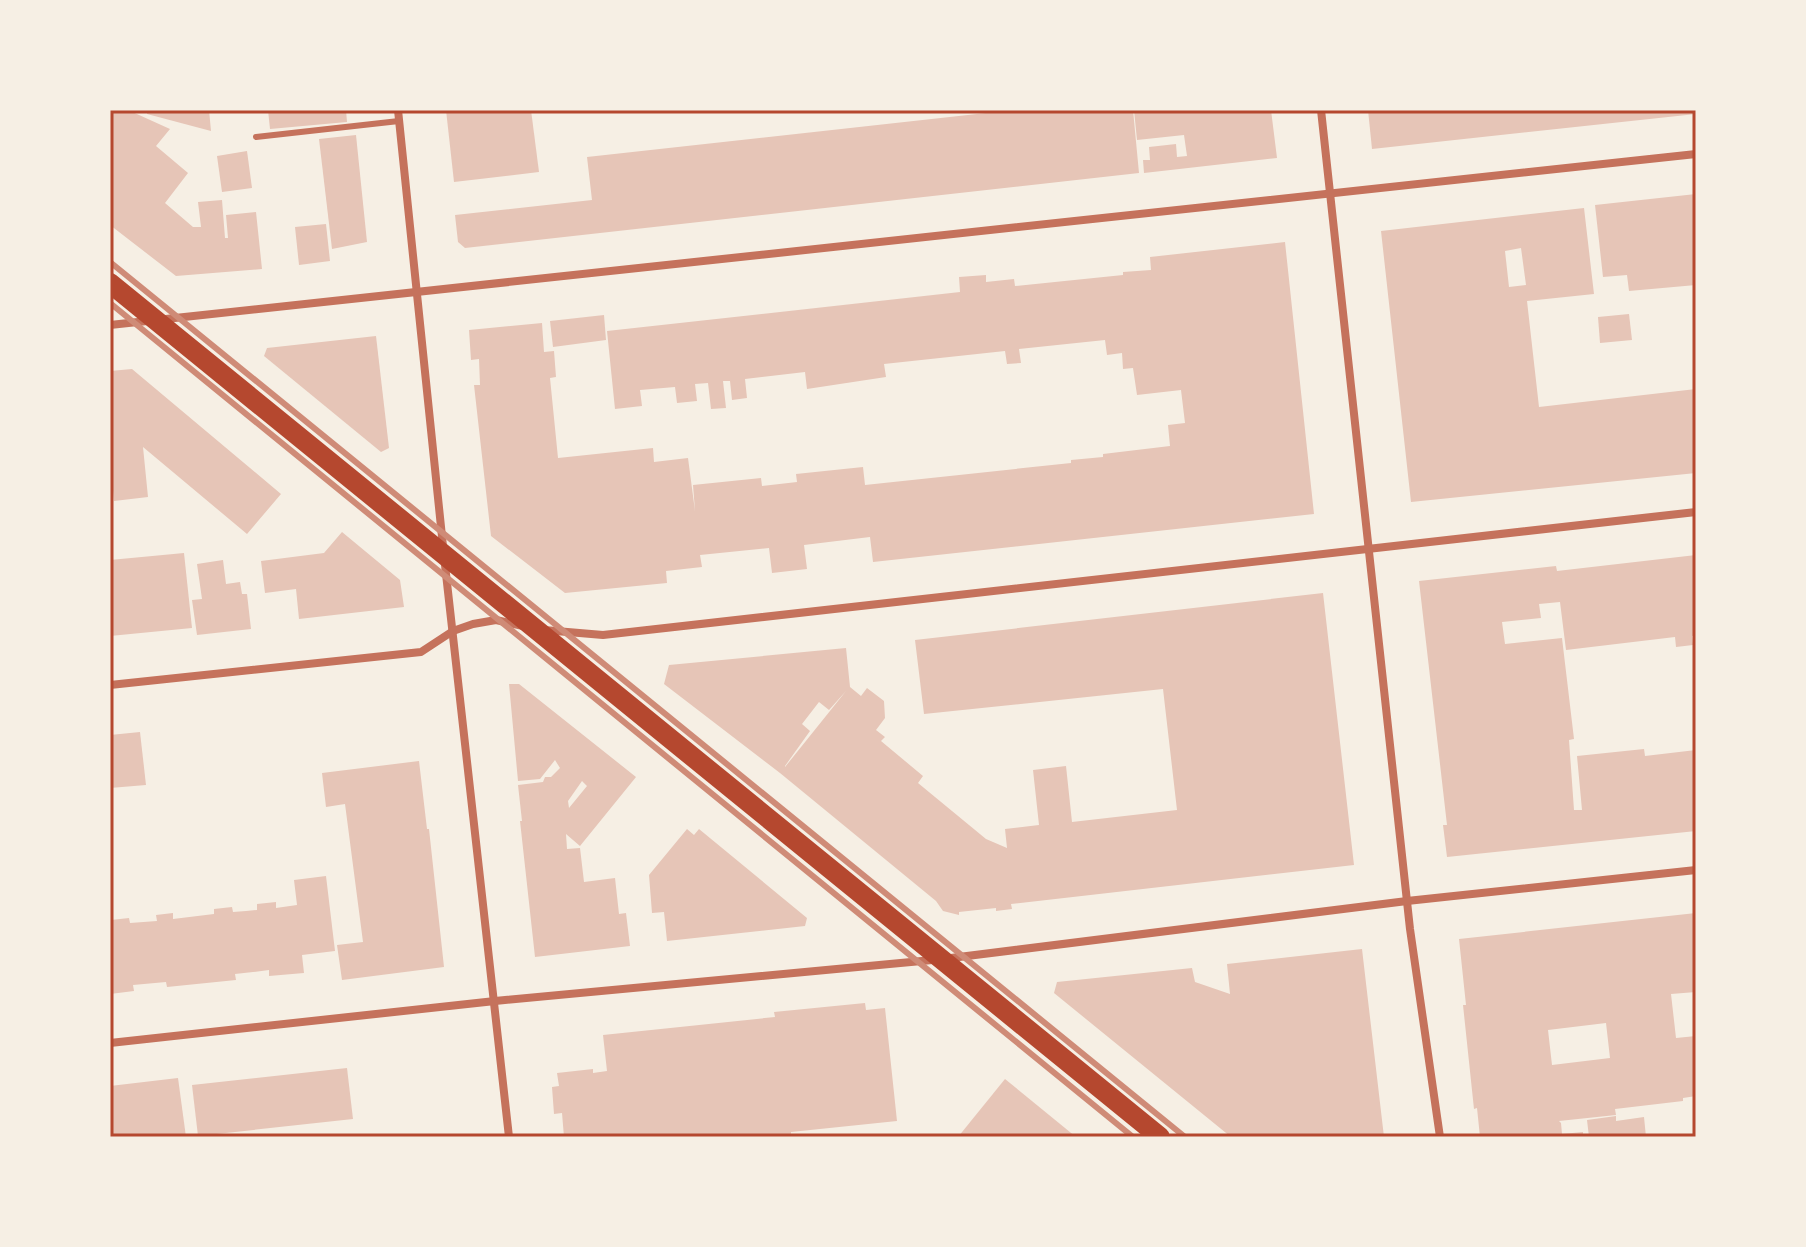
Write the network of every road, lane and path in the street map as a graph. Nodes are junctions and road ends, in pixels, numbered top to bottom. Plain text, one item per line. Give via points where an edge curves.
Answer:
1 (398, 110) edge
2 (1321, 110) edge
3 (399, 121) junction
4 (256, 137) dead end
5 (1696, 154) edge
6 (1330, 193) junction
7 (110, 283) edge
8 (417, 293) junction
9 (155, 320) junction
10 (110, 325) edge
11 (1696, 512) edge
12 (1369, 548) junction
13 (444, 556) junction
14 (533, 629) junction
15 (453, 631) junction
16 (110, 685) edge
17 (1696, 870) edge
18 (1407, 901) junction
19 (943, 959) junction
20 (495, 1001) junction
21 (110, 1043) edge
22 (509, 1137) edge
23 (1160, 1137) edge
24 (1440, 1137) edge

1 - 3 street
2 - 6 street
3 - 4 lane
3 - 8 street
5 - 6 street
6 - 8 street
6 - 12 street
7 - 9 main road
8 - 9 street
8 - 13 street
9 - 10 street
9 - 13 main road
11 - 12 street
12 - 14 street via 603,635
12 - 18 street
13 - 14 main road
13 - 15 street
14 - 15 street via 496,620
14 - 19 main road
15 - 16 street via 421,652
15 - 20 street
17 - 18 street
18 - 19 street
18 - 24 street
19 - 20 street
19 - 23 main road
20 - 21 street
20 - 22 street

